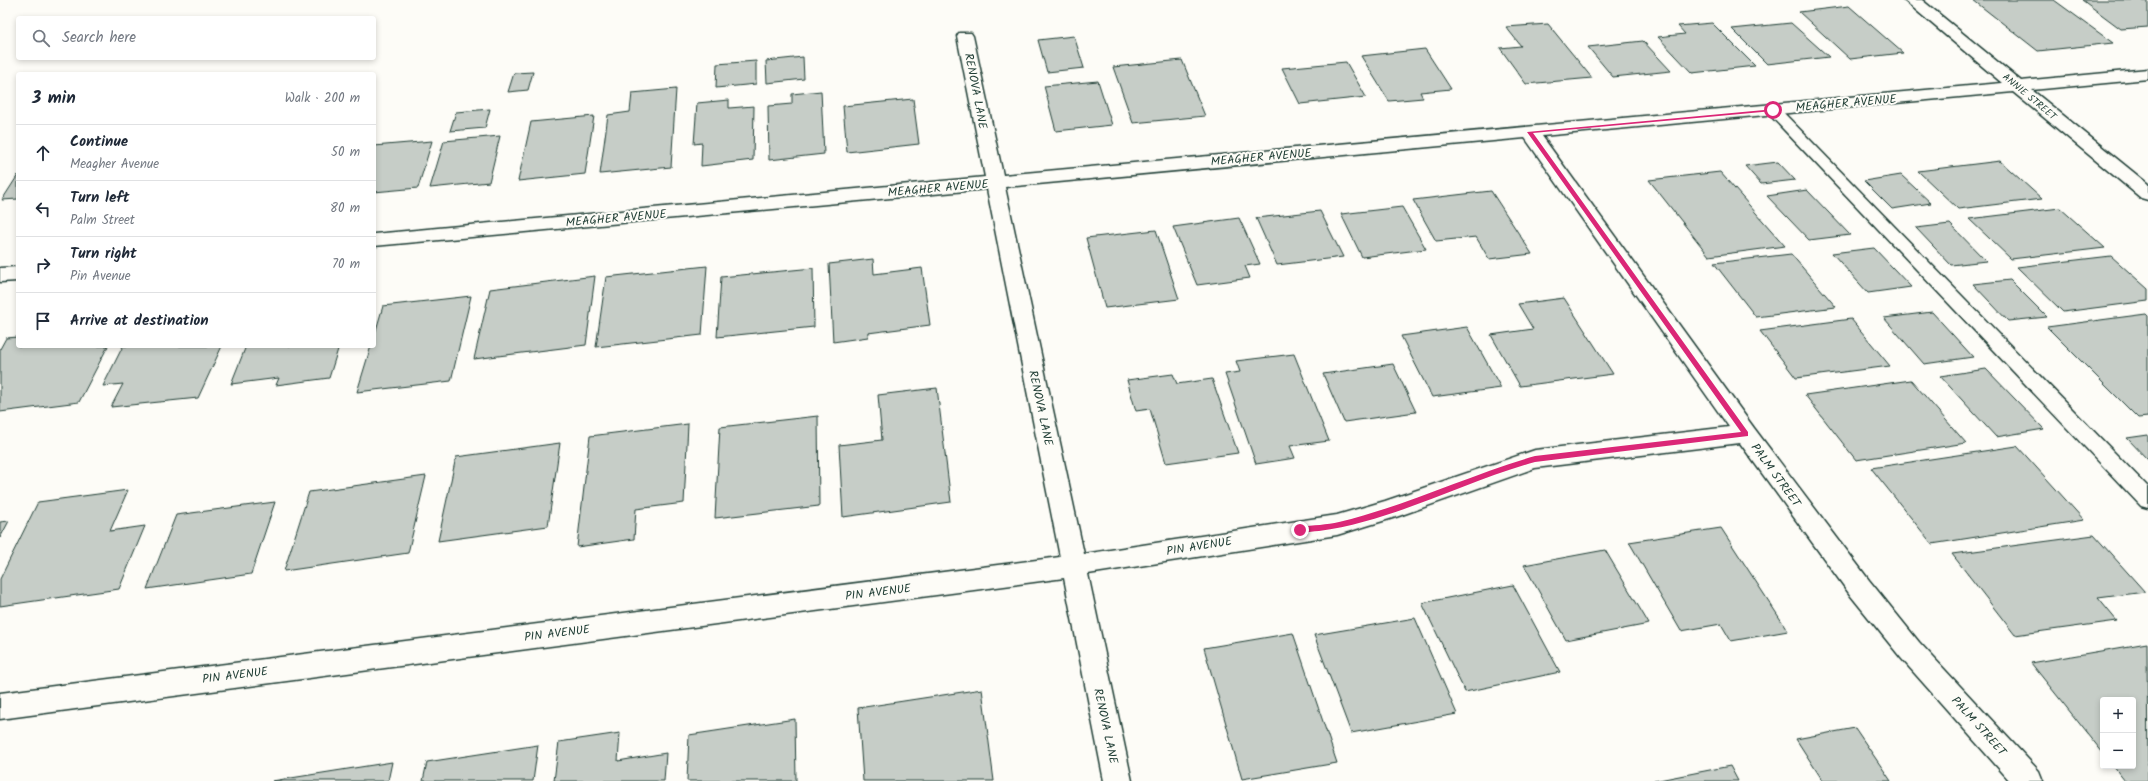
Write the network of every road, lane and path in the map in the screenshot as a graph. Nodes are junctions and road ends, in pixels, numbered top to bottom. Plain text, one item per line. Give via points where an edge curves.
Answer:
1 (1912, 0) edge
2 (965, 36) dead end
3 (2148, 74) edge
4 (2019, 86) junction
5 (1773, 110) junction
6 (1530, 132) junction
7 (994, 182) junction
8 (2148, 194) edge
9 (376, 240) edge
10 (16, 274) edge
11 (0, 275) edge
12 (1746, 434) junction
13 (2148, 500) edge
14 (1074, 566) junction
15 (0, 706) edge
16 (1118, 781) edge
17 (2029, 781) edge

1 - 4 street, ANNIE STREET
2 - 7 street, RENOVA LANE
3 - 4 street, MEAGHER AVENUE
4 - 5 street, MEAGHER AVENUE
4 - 8 street, ANNIE STREET
5 - 6 street, MEAGHER AVENUE
5 - 13 lane
6 - 7 street, MEAGHER AVENUE
6 - 12 street, PALM STREET
7 - 9 street, MEAGHER AVENUE
7 - 14 street, RENOVA LANE
10 - 11 street
12 - 14 street, PIN AVENUE via 1535,459 1374,516 1337,525
12 - 17 street, PALM STREET via 1860,588 1905,644
14 - 15 street, PIN AVENUE
14 - 16 street, RENOVA LANE

